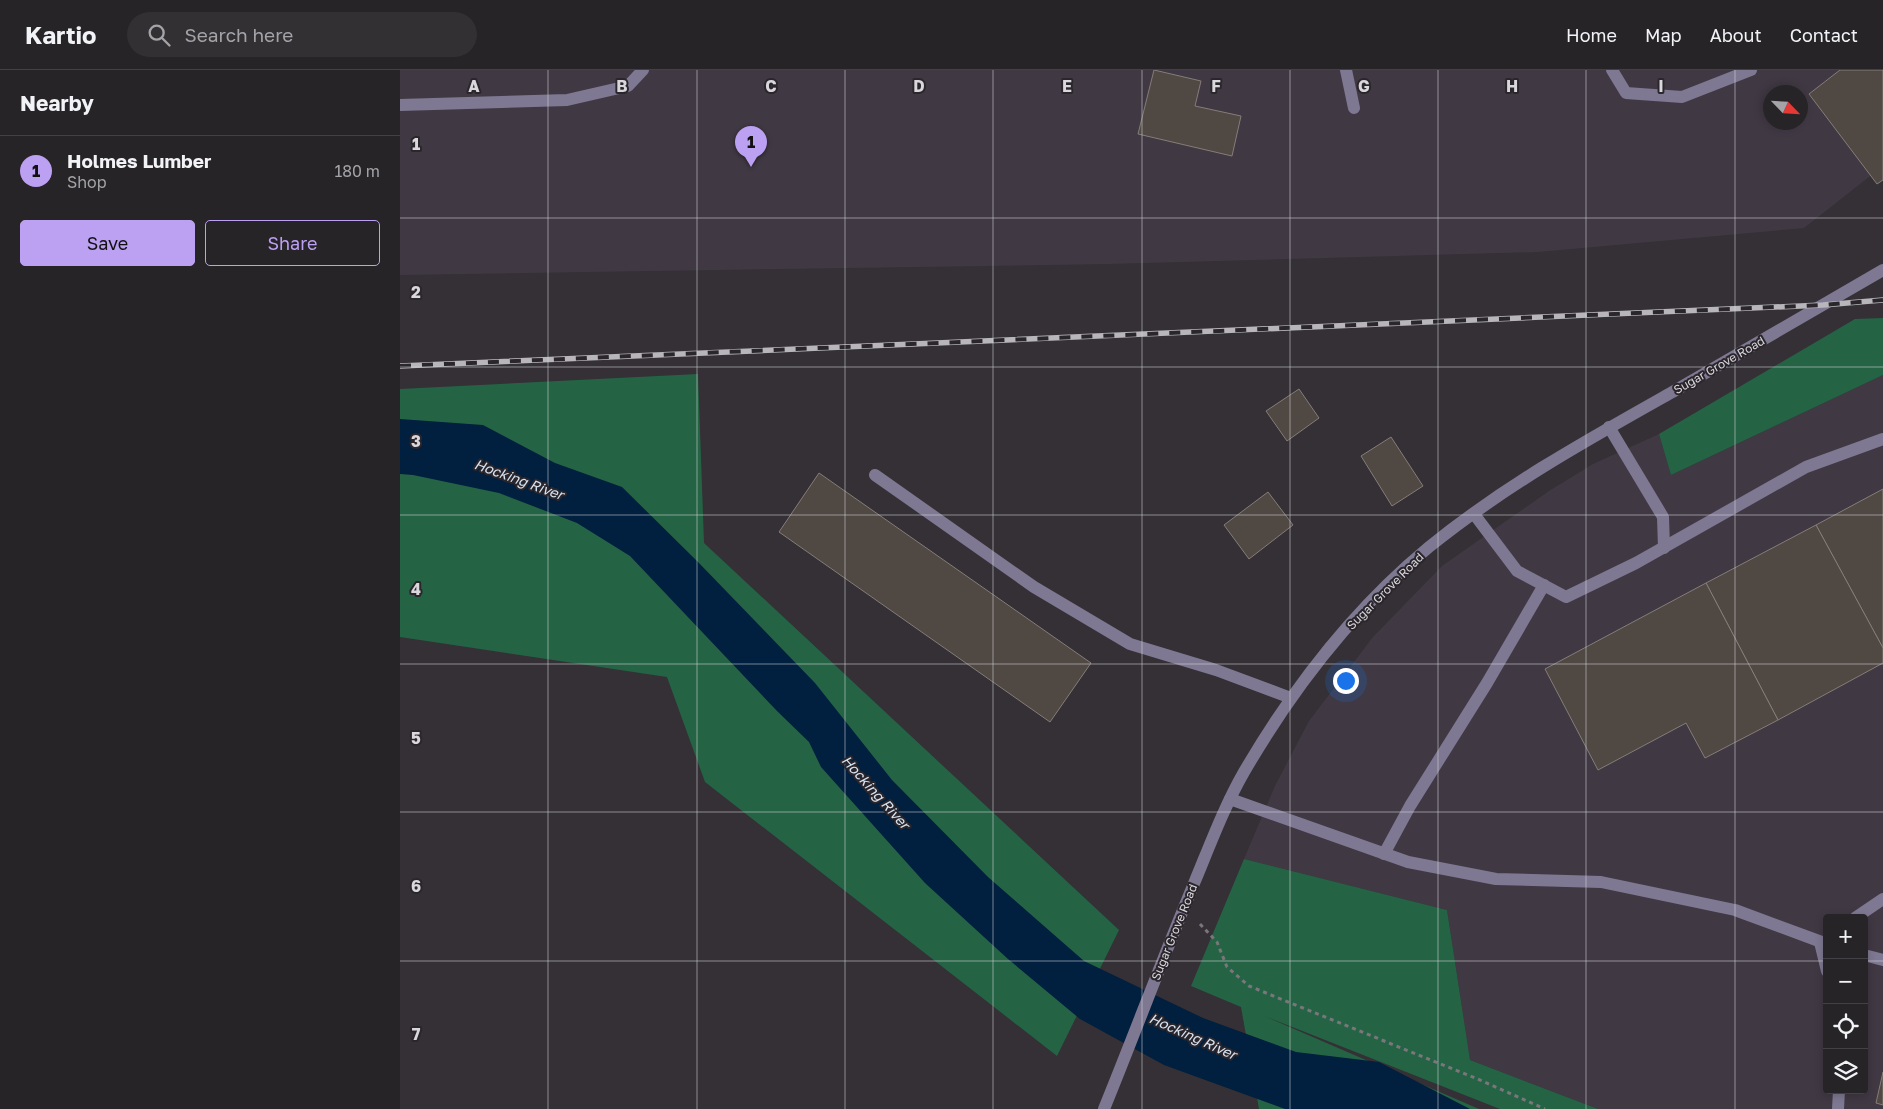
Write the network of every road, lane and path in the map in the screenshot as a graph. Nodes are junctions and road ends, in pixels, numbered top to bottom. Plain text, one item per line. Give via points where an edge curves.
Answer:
1 (643, 70) edge
2 (1346, 70) edge
3 (1612, 70) edge
4 (1751, 70) edge
5 (400, 105) edge
6 (1354, 108) dead end
7 (1883, 270) edge
8 (1610, 427) junction
9 (1883, 438) edge
10 (875, 475) dead end
11 (1474, 514) junction
12 (1664, 548) junction
13 (1544, 585) junction
14 (1291, 698) junction
15 (1230, 799) junction
16 (1384, 854) junction
17 (1883, 899) edge
18 (1861, 914) edge
19 (1180, 916) junction
20 (1823, 941) edge
21 (1868, 956) edge
22 (1883, 960) edge
23 (1839, 1094) edge
24 (1104, 1109) edge
25 (1545, 1109) edge
26 (1838, 1109) edge

1 - 5 street via 628,86 567,100
2 - 6 street
3 - 4 street via 1626,94 1682,97
7 - 8 street, Sugar Grove Road
8 - 11 street, Sugar Grove Road via 1557,457
8 - 12 street via 1663,517
9 - 12 street via 1806,467
10 - 14 street via 1034,587 1130,644 1216,670
11 - 13 street via 1517,571
11 - 14 street, Sugar Grove Road via 1397,576 1356,618
12 - 13 street via 1566,597
13 - 16 street
14 - 15 street, Sugar Grove Road via 1276,718
15 - 16 street
15 - 19 street, Sugar Grove Road
16 - 20 street via 1408,862 1496,879 1601,882 1735,910
17 - 18 street
19 - 24 street, Sugar Grove Road
19 - 25 path via 1202,925 1216,942 1227,967 1249,986
21 - 22 street
23 - 26 street

